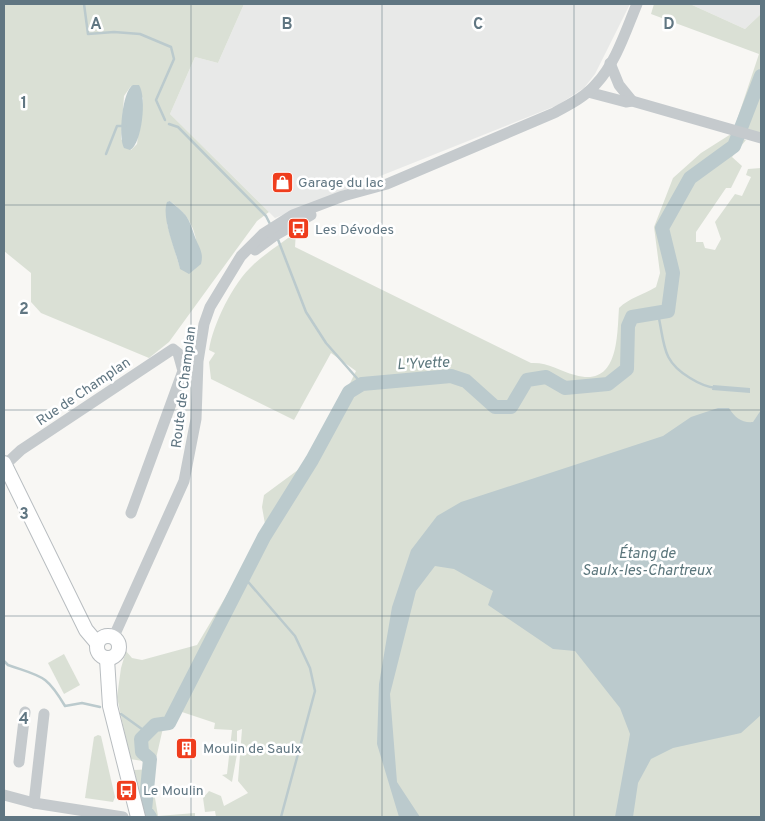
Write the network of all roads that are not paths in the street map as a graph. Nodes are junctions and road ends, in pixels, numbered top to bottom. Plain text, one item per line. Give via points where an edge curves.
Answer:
1 (637, 4) edge
2 (610, 63) junction
3 (588, 92) junction
4 (632, 101) junction
5 (756, 137) edge
6 (5, 463) edge
7 (131, 513) dead end
8 (111, 637) junction
9 (98, 643) junction
10 (107, 659) junction
11 (40, 757) junction
12 (4, 795) edge
13 (34, 803) junction
14 (123, 817) edge
15 (138, 817) edge

1 - 2 street
2 - 3 street
2 - 4 street via 619,85
3 - 4 street
3 - 8 street, Route de Champlan via 554,113 387,184 293,215 240,264 210,306 201,338 196,419 184,481 152,556
4 - 5 street
6 - 7 street, Rue de Champlan via 173,349 178,353 183,371
6 - 9 main road via 86,630
8 - 9 main road via 102,638
8 - 10 main road via 119,648 116,655
9 - 10 main road via 98,653
10 - 15 main road via 110,706
11 - 11 street via 44,717 24,716 20,759
11 - 13 street
12 - 13 street
13 - 14 street

